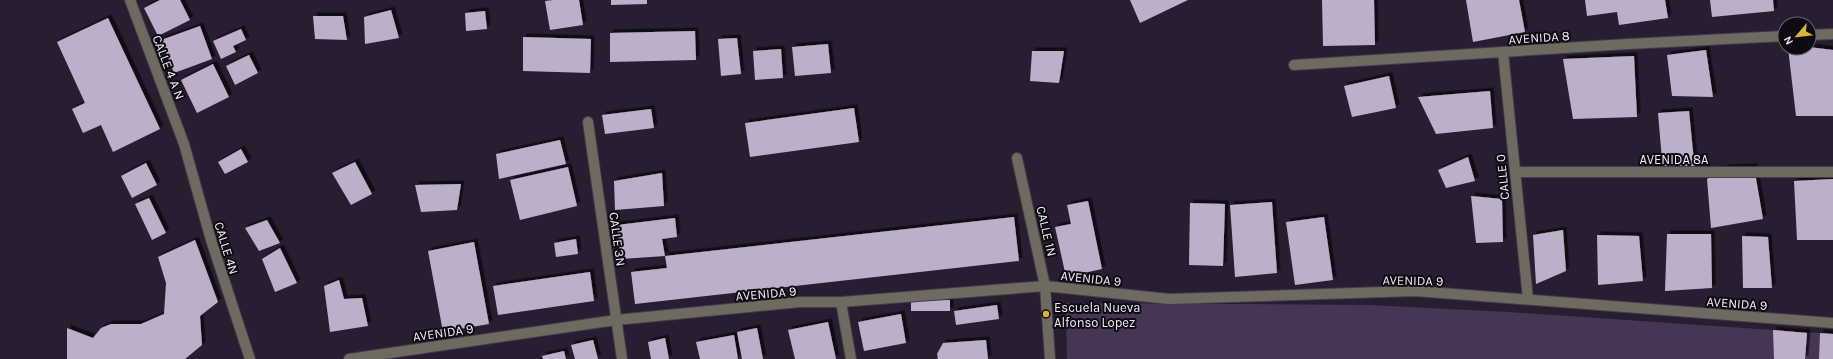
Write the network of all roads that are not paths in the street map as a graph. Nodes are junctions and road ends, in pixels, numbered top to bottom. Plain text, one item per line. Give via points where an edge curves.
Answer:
1 (130, 0) edge
2 (1833, 34) edge
3 (1817, 35) edge
4 (1777, 36) edge
5 (1503, 52) junction
6 (1294, 65) dead end
7 (588, 122) dead end
8 (184, 144) joint
9 (1017, 158) dead end
10 (1515, 172) junction
11 (1833, 172) edge
12 (1045, 286) junction
13 (1528, 299) junction
14 (841, 302) junction
15 (616, 320) junction
16 (1833, 323) edge
17 (250, 359) edge
18 (349, 359) edge
19 (622, 359) edge
20 (851, 359) edge
21 (1050, 359) edge

1 - 8 street, CALLE 4 A N
2 - 3 street
4 - 5 street, AVENIDA 8
5 - 6 street, AVENIDA 8
5 - 10 street, CALLE 0
7 - 15 street, CALLE 3N
8 - 17 street, CALLE 4N via 210,240
9 - 12 street, CALLE 1N
10 - 11 street, AVENIDA 8A
10 - 13 street, CALLE 0
12 - 13 street, AVENIDA 9 via 1169,299 1414,291
12 - 14 street, AVENIDA 9
12 - 21 street, CALLE 1N
13 - 16 street, AVENIDA 9
14 - 15 street, AVENIDA 9 via 800,302
14 - 20 street
15 - 18 street, AVENIDA 9
15 - 19 street, CALLE 3N

